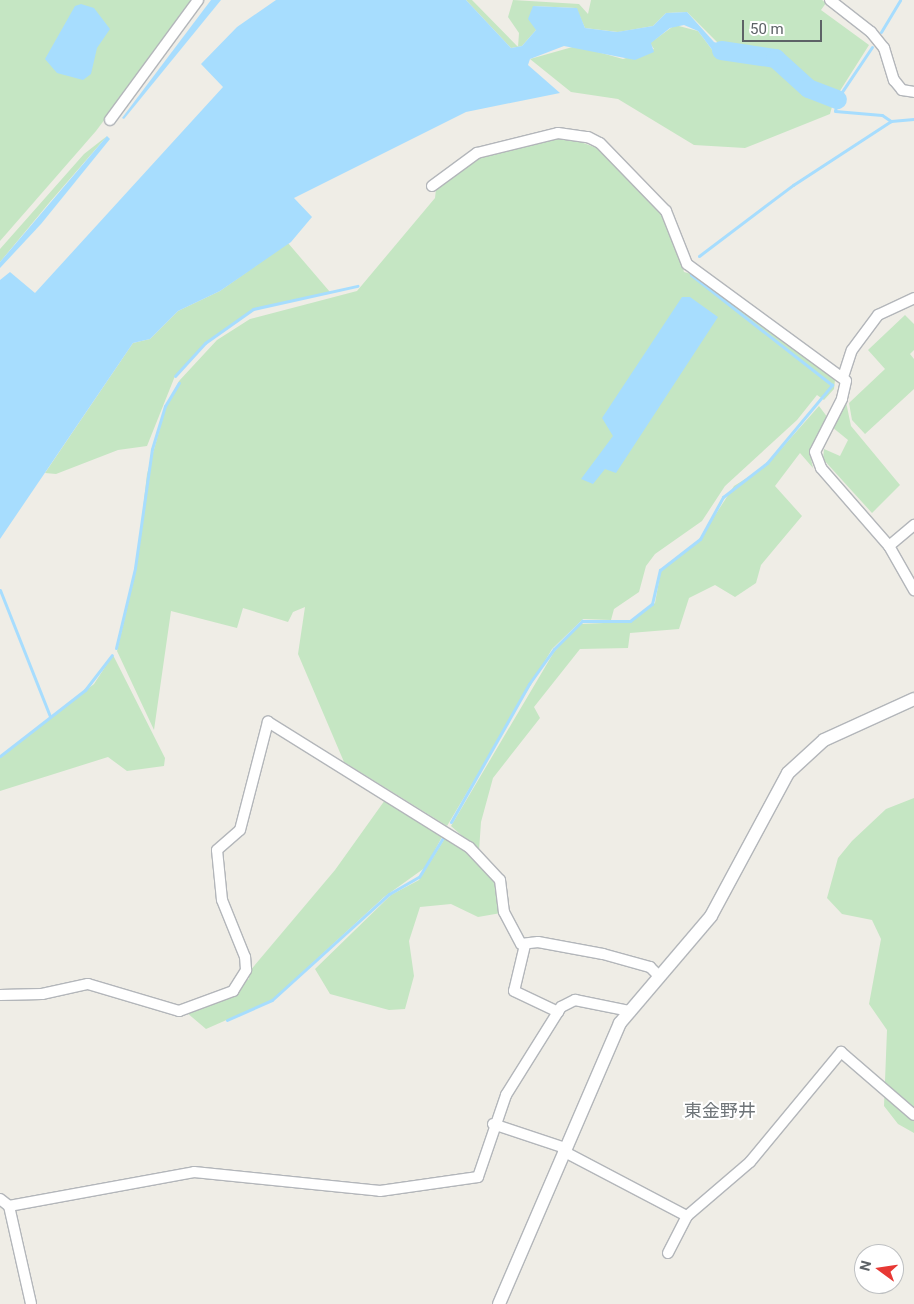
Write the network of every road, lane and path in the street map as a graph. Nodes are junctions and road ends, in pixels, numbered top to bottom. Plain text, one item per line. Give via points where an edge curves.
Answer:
1 (198, 0) edge
2 (830, 0) edge
3 (914, 92) edge
4 (110, 120) dead end
5 (432, 186) dead end
6 (914, 298) edge
7 (843, 377) junction
8 (914, 525) edge
9 (890, 546) junction
10 (914, 590) edge
11 (914, 699) edge
12 (525, 945) junction
13 (659, 976) junction
14 (0, 995) edge
15 (629, 1011) junction
16 (558, 1012) junction
17 (914, 1115) edge
18 (493, 1124) junction
19 (564, 1150) junction
20 (0, 1199) edge
21 (9, 1206) junction
22 (687, 1216) junction
23 (668, 1253) dead end
24 (31, 1304) edge
25 (499, 1304) edge

1 - 4 street
2 - 3 street via 871,32 884,48 894,80 902,90
5 - 7 street via 477,153 558,133 588,137 629,168 666,211 687,264
6 - 7 street via 878,315 852,350
7 - 9 street via 847,387 815,452 821,468
8 - 9 street
9 - 10 street
11 - 13 street via 824,740 793,765 711,916
12 - 13 street via 538,942 603,954 650,967
12 - 14 street via 518,942 504,912 500,880 470,847 268,722 240,830 217,850 222,900 245,957 246,970 233,991 179,1011 88,984 42,994
12 - 16 street via 514,991
13 - 15 street
15 - 16 street via 575,1000 565,1002
15 - 19 street via 608,1046
16 - 18 street via 519,1071
17 - 22 street via 841,1052 750,1162
18 - 19 street
18 - 21 street via 478,1177 422,1188 380,1191 194,1172
19 - 22 street
19 - 25 street
20 - 21 street
21 - 24 street
22 - 23 street

